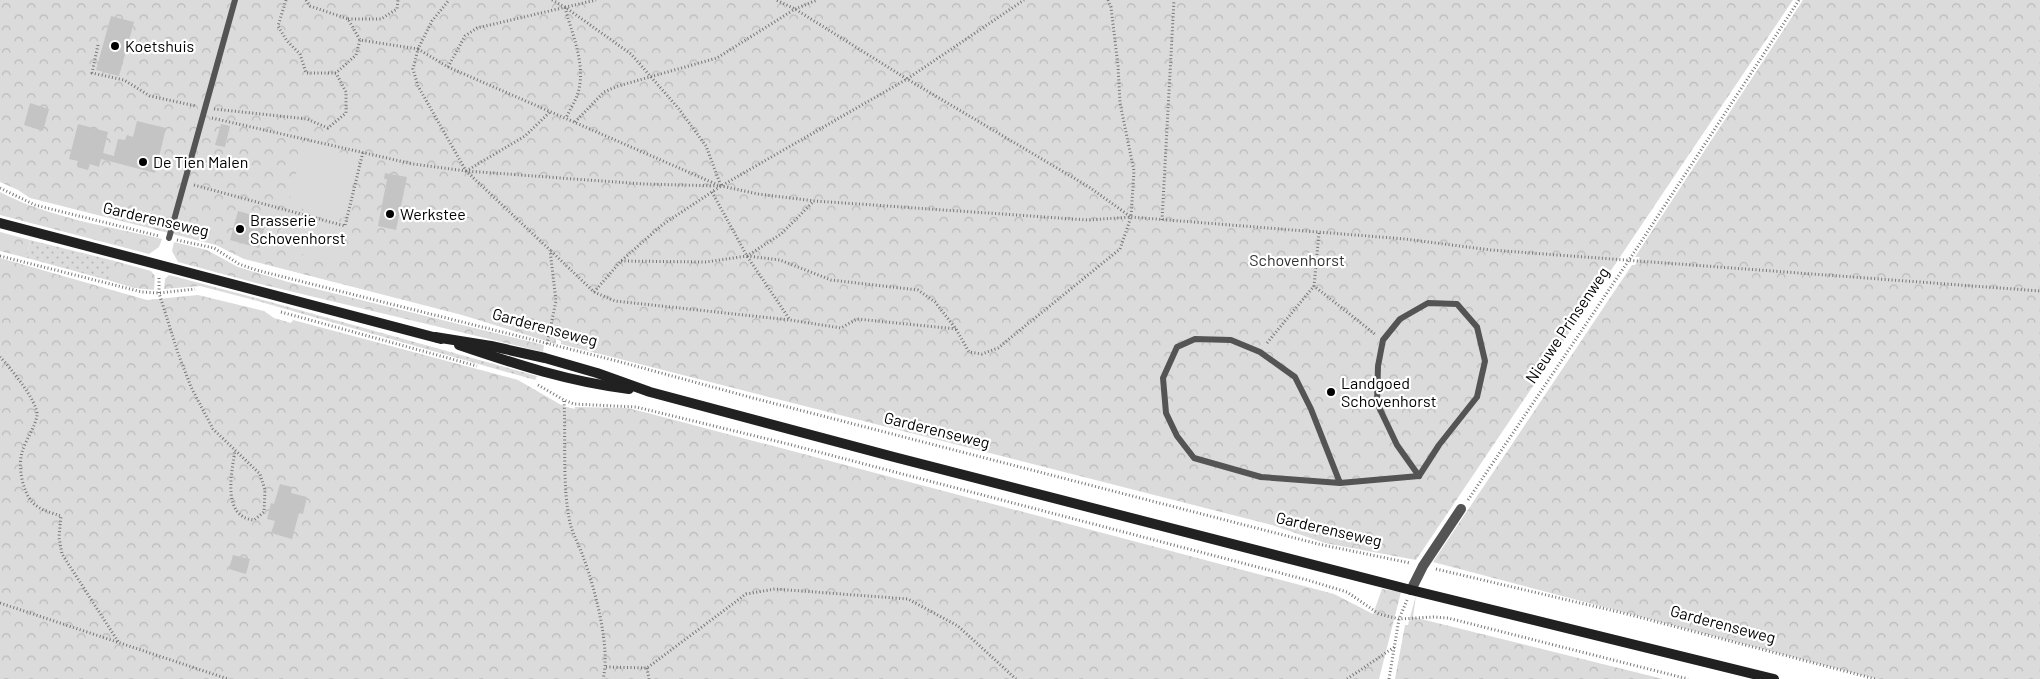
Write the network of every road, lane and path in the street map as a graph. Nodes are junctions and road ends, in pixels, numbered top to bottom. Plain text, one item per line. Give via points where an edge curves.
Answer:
1 (235, 0) edge
2 (286, 0) edge
3 (306, 0) edge
4 (398, 0) edge
5 (449, 0) edge
6 (552, 0) edge
7 (596, 0) edge
8 (776, 0) edge
9 (817, 0) edge
10 (1024, 0) edge
11 (1108, 0) edge
12 (1174, 0) edge
13 (1799, 0) edge
14 (565, 7) junction
15 (795, 9) junction
16 (348, 19) junction
17 (360, 40) junction
18 (98, 45) dead end
19 (418, 49) junction
20 (448, 67) junction
21 (336, 74) junction
22 (651, 77) junction
23 (906, 79) junction
24 (204, 108) junction
25 (551, 111) junction
26 (201, 116) junction
27 (566, 118) junction
28 (576, 122) junction
29 (363, 152) junction
30 (466, 171) junction
31 (183, 182) junction
32 (721, 186) junction
33 (0, 188) edge
34 (712, 192) junction
35 (815, 201) junction
36 (1131, 217) junction
37 (1162, 220) junction
38 (0, 223) edge
39 (1319, 233) junction
40 (168, 238) junction
41 (550, 250) junction
42 (0, 256) edge
43 (747, 256) junction
44 (1628, 260) junction
45 (621, 261) junction
46 (179, 285) dead end
47 (1314, 286) junction
48 (200, 289) dead end
49 (177, 290) junction
50 (2040, 291) edge
51 (594, 292) junction
52 (159, 293) junction
53 (273, 309) dead end
54 (790, 320) junction
55 (956, 329) junction
56 (549, 337) dead end
57 (1383, 340) junction
58 (1260, 352) junction
59 (0, 357) edge
60 (485, 368) dead end
61 (530, 381) dead end
62 (564, 400) junction
63 (235, 450) dead end
64 (1419, 476) junction
65 (1340, 483) junction
66 (1461, 509) joint
67 (1423, 566) junction
68 (1410, 590) junction
69 (0, 603) edge
70 (1399, 619) junction
71 (119, 642) junction
72 (1396, 646) junction
73 (606, 667) junction
74 (647, 668) junction
75 (228, 679) edge
76 (603, 679) edge
77 (649, 679) edge
78 (1016, 679) edge
79 (1347, 679) edge
80 (1389, 679) edge
81 (1688, 679) edge
82 (1774, 679) edge
83 (1875, 679) edge

1 - 24 lane
2 - 21 path via 278,26 300,54 306,73
3 - 16 path via 310,6
4 - 16 path via 397,8 380,19
5 - 19 path via 432,21
6 - 14 path
7 - 14 path
8 - 15 path
9 - 15 path
10 - 23 path
11 - 36 path via 1120,102 1134,172
12 - 37 path
13 - 44 path, Nieuwe Prinsenweg
14 - 20 path via 477,28 465,36
14 - 22 path via 631,54
14 - 27 path via 581,80 579,92
15 - 22 path via 716,58
15 - 23 path
16 - 17 path
17 - 19 path
17 - 21 path via 356,54
18 - 24 path via 92,73 124,80 150,96
19 - 20 path
19 - 30 path via 413,69 418,86
20 - 25 path
21 - 24 path via 346,92 346,113 328,128 307,119
22 - 28 path via 604,92
22 - 32 path via 680,109 706,146
23 - 32 path
23 - 36 path via 1089,187
24 - 26 lane
25 - 27 path
25 - 30 path via 525,136
26 - 29 path
26 - 31 lane
27 - 28 path
28 - 32 path
29 - 30 path via 413,164
29 - 31 path via 345,226
30 - 32 path via 643,184
30 - 41 path
31 - 40 lane
32 - 34 path
32 - 35 path
33 - 40 path, Garderenseweg via 35,205
34 - 43 path
34 - 45 path via 662,225
35 - 36 path via 1088,220
35 - 43 path via 781,234
36 - 37 path
36 - 55 path via 1120,249 998,348 982,354 969,352
37 - 39 path
38 - 68 main road via 435,337 542,372 650,392
39 - 44 path
39 - 47 path
40 - 67 path, Garderenseweg via 214,248 239,264 256,270 1308,541
41 - 51 path
41 - 56 path via 556,301
42 - 52 path via 123,288
43 - 45 path via 706,262
43 - 54 path
43 - 55 path via 780,260 832,280 918,290 935,302
44 - 50 path
44 - 66 path, Nieuwe Prinsenweg
45 - 51 path
46 - 49 path
47 - 57 path
47 - 58 path
48 - 49 path
49 - 52 path
51 - 54 path via 615,301
52 - 63 path via 188,379 213,430 249,462 260,474 265,490 264,512 254,520 246,519 231,500
53 - 60 path
54 - 55 path via 841,328 857,319
57 - 64 lane via 1378,366 1377,403 1397,445
57 - 64 lane via 1400,319 1428,303 1457,304 1477,327 1485,361 1477,397
58 - 65 lane via 1295,377 1312,409
58 - 65 lane via 1231,340 1194,339 1177,347 1163,378 1166,413 1178,436 1194,458 1261,477
59 - 71 path via 34,402 37,415 22,452 20,465 24,489 33,503 61,516 58,537 62,554
61 - 62 path
62 - 70 path via 574,404 646,409 1307,580 1347,592 1379,614
62 - 73 path via 570,525 590,576
64 - 65 lane
66 - 67 street
67 - 68 street
67 - 83 path, Garderenseweg via 1627,614
68 - 70 path
68 - 82 main road
69 - 71 path
70 - 72 path
70 - 81 path via 1448,618
71 - 75 path
72 - 79 path
72 - 80 path
73 - 74 path
73 - 76 path
74 - 77 path
74 - 78 path via 746,594 775,589 908,599 958,626

